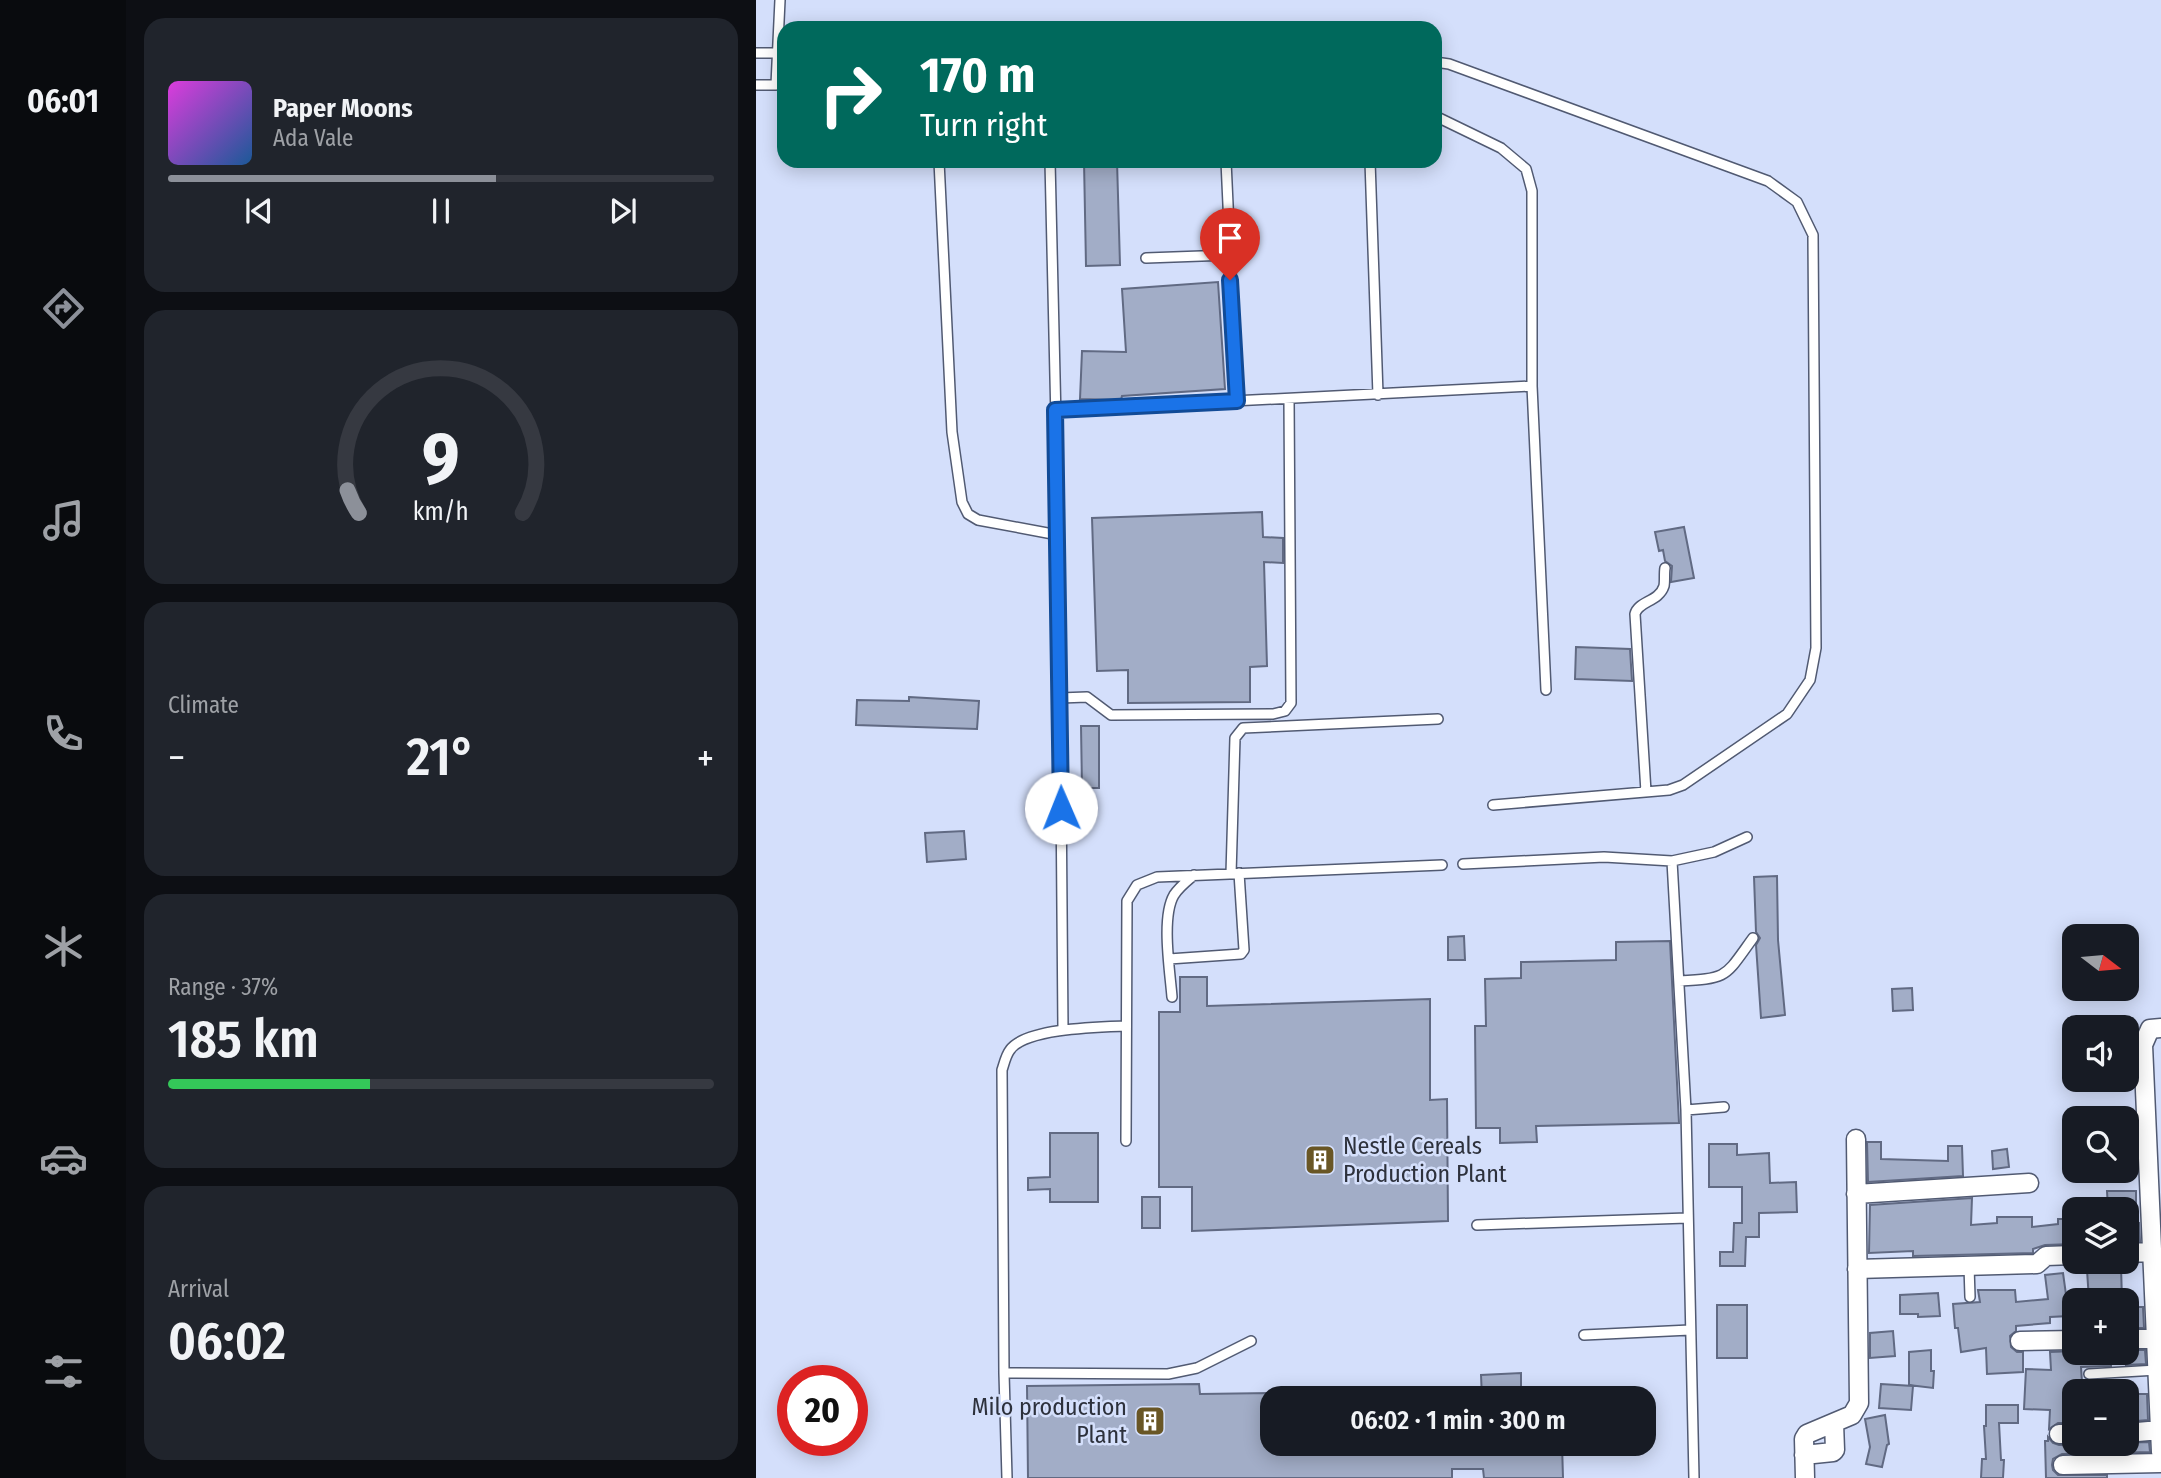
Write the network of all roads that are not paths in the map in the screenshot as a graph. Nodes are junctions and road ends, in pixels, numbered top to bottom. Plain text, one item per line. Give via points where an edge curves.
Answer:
1 (779, 0) edge
2 (779, 21) edge
3 (756, 53) edge
4 (777, 55) edge
5 (1442, 63) edge
6 (777, 83) edge
7 (756, 85) edge
8 (1442, 119) edge
9 (939, 168) edge
10 (1049, 168) edge
11 (1226, 168) edge
12 (1370, 168) edge
13 (1229, 256) junction
14 (1146, 258) dead end
15 (1532, 386) junction
16 (1378, 395) junction
17 (1289, 399) junction
18 (1237, 401) junction
19 (1055, 410) junction
20 (1058, 535) junction
21 (1665, 568) dead end
22 (1546, 690) dead end
23 (1060, 698) junction
24 (1438, 719) dead end
25 (1646, 792) junction
26 (1493, 805) dead end
27 (1747, 837) dead end
28 (1672, 861) junction
29 (1464, 864) dead end
30 (1442, 865) dead end
31 (1235, 873) junction
32 (1194, 875) junction
33 (1753, 938) dead end
34 (1169, 959) junction
35 (1679, 981) junction
36 (1172, 997) dead end
37 (1126, 1026) junction
38 (2161, 1028) edge
39 (1063, 1029) junction
40 (1724, 1107) dead end
41 (1686, 1110) junction
42 (1856, 1139) dead end
43 (1126, 1141) dead end
44 (2029, 1183) dead end
45 (1856, 1194) junction
46 (1688, 1218) junction
47 (1478, 1225) dead end
48 (2139, 1252) edge
49 (2152, 1252) junction
50 (2062, 1255) edge
51 (1969, 1266) junction
52 (1857, 1269) junction
53 (1970, 1297) dead end
54 (1690, 1330) junction
55 (1584, 1335) dead end
56 (2139, 1339) edge
57 (2156, 1339) junction
58 (2062, 1340) edge
59 (1251, 1341) dead end
60 (2020, 1341) dead end
61 (2157, 1370) junction
62 (1003, 1373) junction
63 (2089, 1374) dead end
64 (1834, 1423) junction
65 (2160, 1430) edge
66 (2139, 1432) edge
67 (2161, 1452) edge
68 (1804, 1455) junction
69 (2122, 1456) edge
70 (2161, 1463) edge
71 (2122, 1464) junction
72 (2063, 1465) dead end
73 (1007, 1478) edge
74 (1694, 1478) edge
75 (1805, 1478) edge

1 - 2 lane
3 - 4 lane
5 - 25 lane via 1768,181 1797,202 1813,235 1816,648 1810,680 1787,714 1698,777 1669,790
6 - 7 lane
8 - 15 lane via 1501,148 1526,169 1532,191
9 - 20 lane via 952,432 962,502 978,520
10 - 19 lane
11 - 13 lane
12 - 16 lane
13 - 14 lane
13 - 18 lane
15 - 16 lane
15 - 22 lane
16 - 17 lane
17 - 18 lane
17 - 23 lane via 1291,703 1285,711 1111,715 1087,697
18 - 19 lane
19 - 20 lane
20 - 23 lane
21 - 25 lane via 1664,587 1635,614
23 - 39 lane
24 - 31 lane via 1243,728 1235,738
25 - 26 lane
27 - 28 lane via 1714,852
28 - 29 lane via 1604,857
28 - 35 lane
30 - 31 lane
31 - 32 lane
31 - 34 lane via 1241,954
32 - 34 lane via 1169,907
32 - 37 lane via 1157,877 1137,885 1127,901
33 - 35 lane via 1725,974 1716,979
34 - 36 lane
35 - 41 lane
37 - 39 lane
37 - 43 lane
38 - 49 street via 2150,1029 2143,1045
39 - 62 lane via 1017,1043 1008,1051 1002,1070
40 - 41 lane
41 - 46 lane
42 - 45 street
44 - 45 street
45 - 52 street
46 - 47 lane
46 - 54 lane
48 - 49 street
49 - 57 street
50 - 51 street via 2046,1256 2037,1264
51 - 52 street
51 - 53 lane
52 - 64 street via 1859,1402 1852,1415
54 - 55 lane
54 - 74 lane
56 - 57 street
57 - 61 street
58 - 60 street
59 - 62 lane via 1197,1368 1168,1374
61 - 63 lane
61 - 65 street
62 - 73 lane
64 - 68 street via 1807,1434
64 - 68 street via 1833,1452
65 - 66 street
65 - 67 street
68 - 75 street
69 - 71 street
70 - 71 street
71 - 72 street

